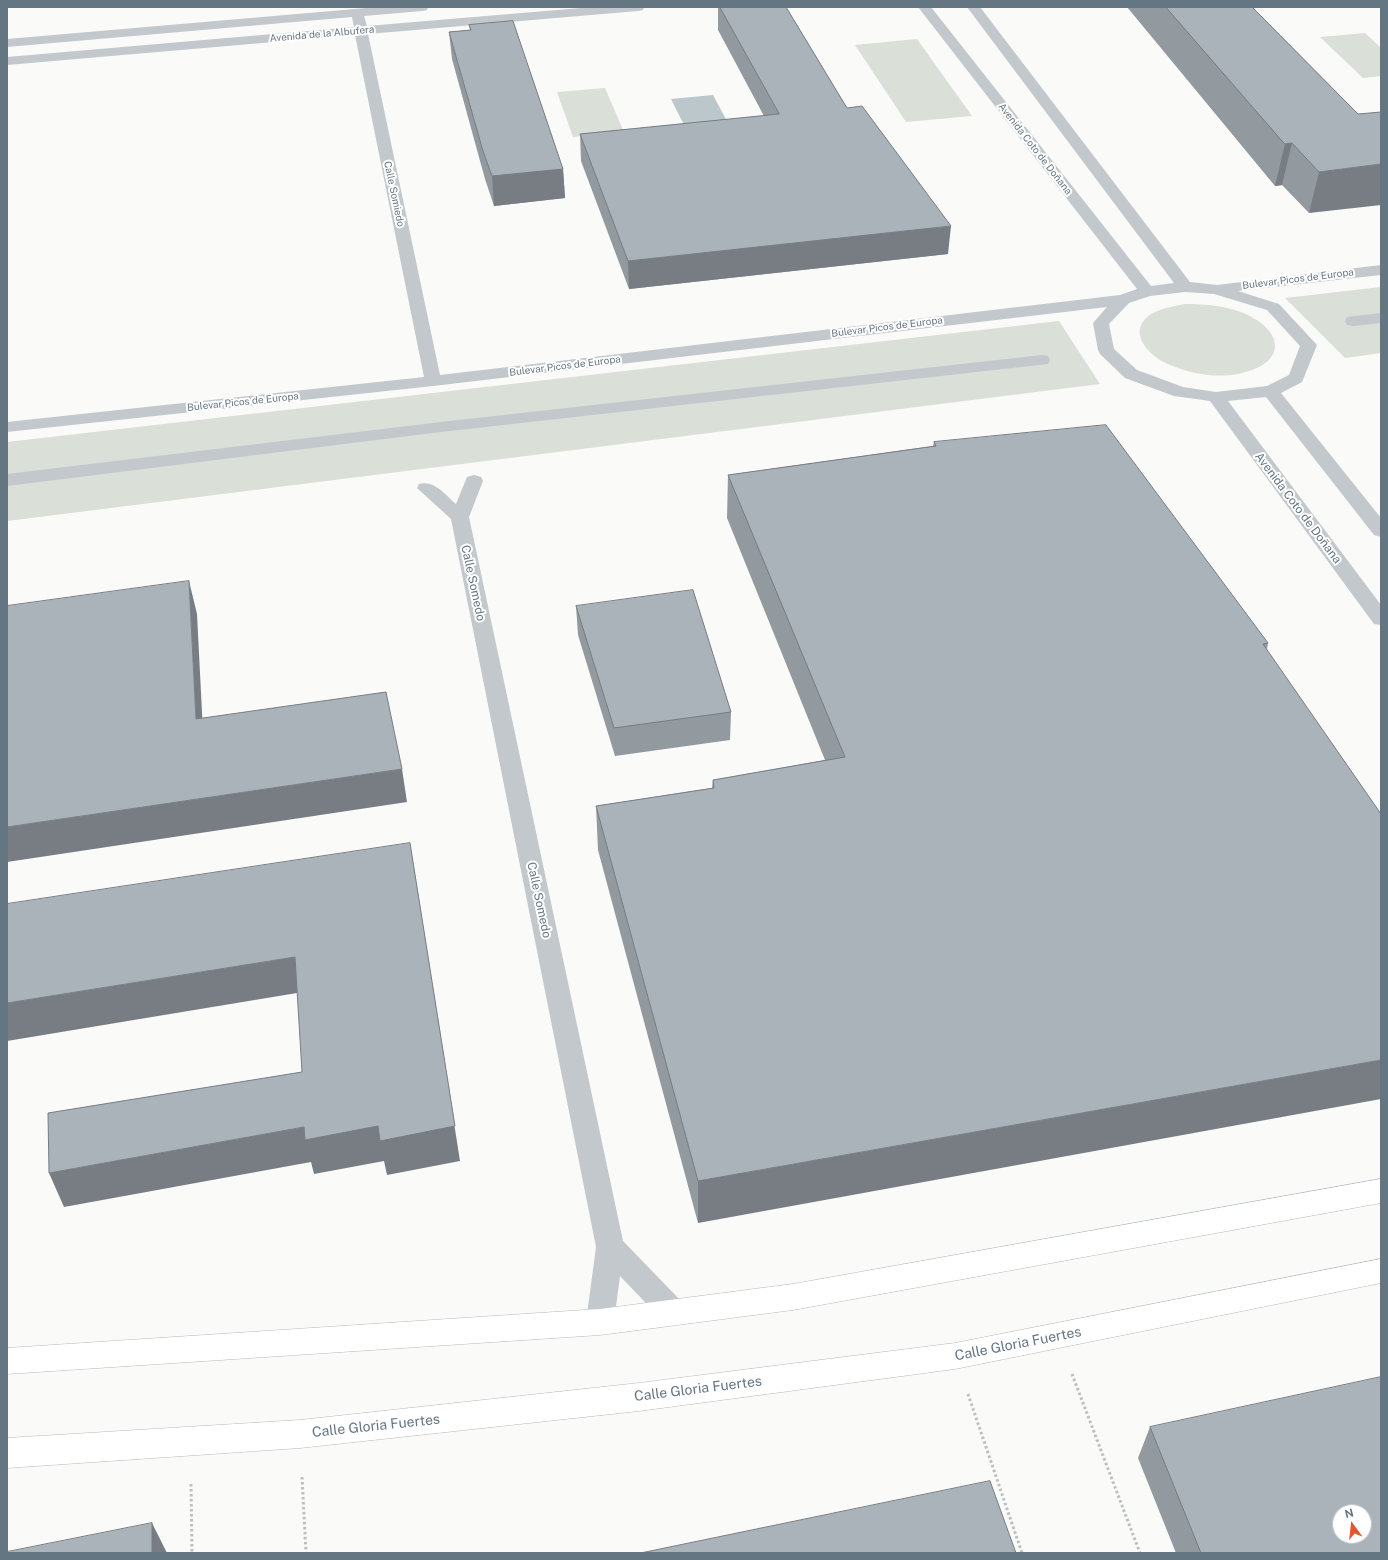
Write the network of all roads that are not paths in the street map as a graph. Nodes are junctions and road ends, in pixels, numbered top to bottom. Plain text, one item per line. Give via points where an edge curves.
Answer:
1 (422, 7) edge
2 (638, 7) edge
3 (924, 7) edge
4 (973, 7) edge
5 (356, 10) edge
6 (361, 31) junction
7 (7, 43) edge
8 (7, 61) edge
9 (1381, 270) edge
10 (1185, 287) junction
11 (1215, 289) junction
12 (1147, 291) junction
13 (1123, 300) junction
14 (1381, 318) edge
15 (1353, 321) dead end
16 (1042, 360) dead end
17 (432, 381) junction
18 (1271, 391) junction
19 (1216, 397) junction
20 (7, 427) edge
21 (7, 480) edge
22 (474, 482) dead end
23 (426, 488) dead end
24 (460, 517) junction
25 (1381, 531) edge
26 (1381, 619) edge
27 (1381, 1191) edge
28 (610, 1247) junction
29 (1381, 1271) edge
30 (674, 1312) junction
31 (600, 1322) junction
32 (7, 1361) edge
33 (7, 1453) edge

1 - 5 street, Avenida de la Albufera
2 - 6 street, Avenida de la Albufera
3 - 12 street, Avenida Coto de Doñana
4 - 10 street
5 - 6 street, Calle Somiedo
5 - 7 street, Avenida de la Albufera
6 - 8 street, Avenida de la Albufera
6 - 17 street, Calle Somiedo
9 - 11 street, Bulevar Picos de Europa
10 - 11 street
10 - 12 street
11 - 18 street via 1273,307 1309,345 1296,378
12 - 13 street
13 - 17 street, Bulevar Picos de Europa
13 - 19 street via 1101,323 1106,350 1131,374 1180,392
14 - 15 street
16 - 21 street via 442,427
17 - 20 street, Bulevar Picos de Europa
18 - 19 street
18 - 25 street
19 - 26 street, Avenida Coto de Doñana
22 - 24 street
23 - 24 street
24 - 28 street, Calle Somedo
27 - 30 main road via 793,1297
28 - 30 street
28 - 31 street, Calle Somedo
29 - 33 main road, Calle Gloria Fuertes via 955,1356 639,1397 300,1434
30 - 31 main road
31 - 32 main road

